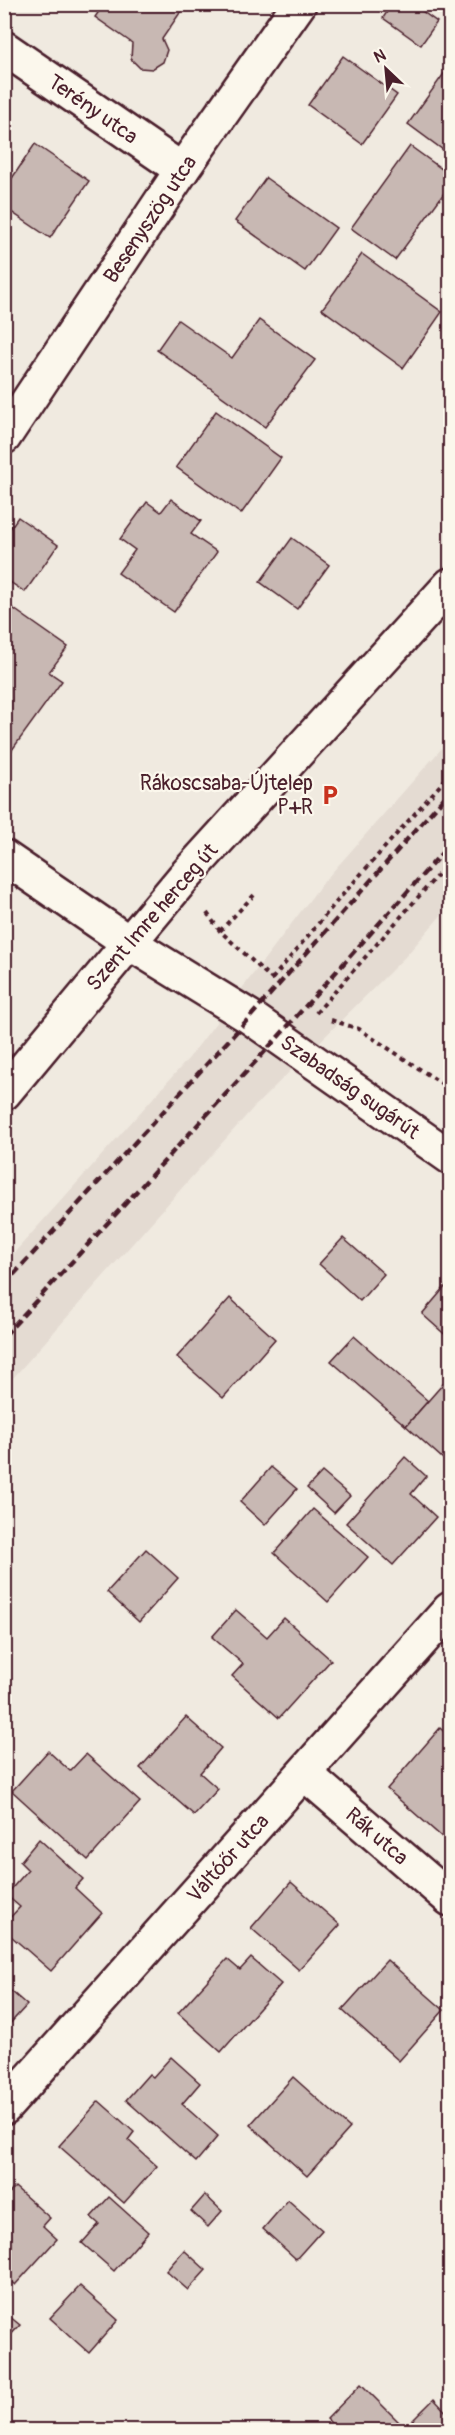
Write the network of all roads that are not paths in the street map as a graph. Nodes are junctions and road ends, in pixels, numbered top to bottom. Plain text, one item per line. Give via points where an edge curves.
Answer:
1 (299, 4) edge
2 (4, 48) edge
3 (182, 170) junction
4 (4, 436) edge
5 (450, 585) edge
6 (4, 857) edge
7 (128, 942) junction
8 (4, 1093) edge
9 (450, 1157) edge
10 (450, 1609) edge
11 (304, 1773) junction
12 (450, 1899) edge
13 (4, 2108) edge

1 - 3 street, Besenyszög utca
2 - 3 street, Terény utca
3 - 4 street, Besenyszög utca
5 - 7 street, Szent Imre herceg út
6 - 7 street, Szabadság sugárút
7 - 8 street, Szent Imre herceg út
7 - 9 street, Szabadság sugárút via 250,1017
10 - 11 street, Váltóőr utca
11 - 12 street, Rák utca
11 - 13 street, Váltóőr utca

